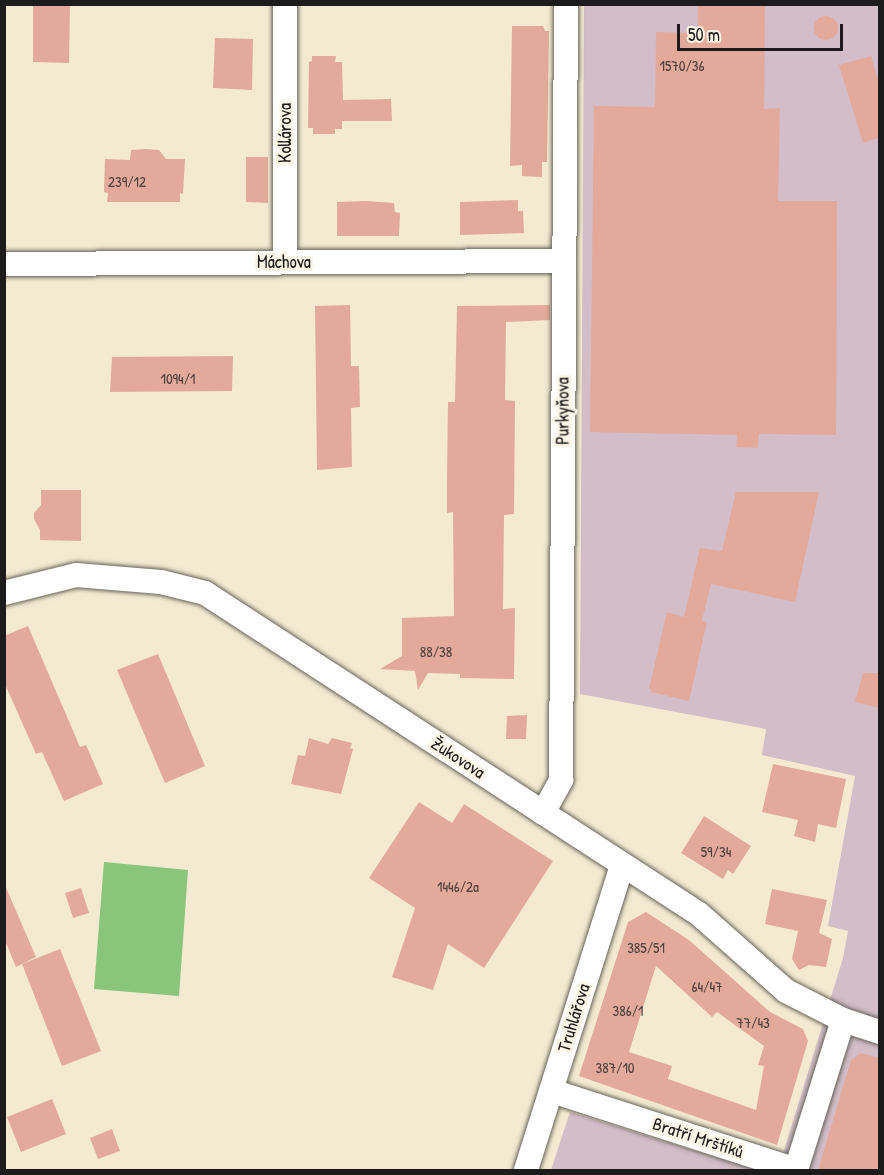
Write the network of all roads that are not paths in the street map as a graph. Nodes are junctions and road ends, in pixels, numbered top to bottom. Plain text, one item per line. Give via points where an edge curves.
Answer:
1 (285, 4) edge
2 (566, 4) edge
3 (285, 261) junction
4 (564, 261) junction
5 (4, 264) edge
6 (4, 592) edge
7 (543, 813) junction
8 (622, 866) junction
9 (843, 1020) junction
10 (879, 1032) edge
11 (552, 1091) junction
12 (525, 1170) edge
13 (797, 1170) edge

1 - 3 street, Kollárova
2 - 4 street, Purkyňova
3 - 4 street, Máchova
3 - 5 street, Máchova
4 - 7 street, Purkyňova via 561,780
6 - 7 street, Žukovova via 76,575 161,582 205,592
7 - 8 street, Žukovova
8 - 9 street, Žukovova via 699,914 786,991
8 - 11 street, Truhlářova
9 - 10 street, Žukovova
9 - 13 street, Bratří Mrštíků
11 - 12 street, Truhlářova
11 - 13 street, Bratří Mrštíků

